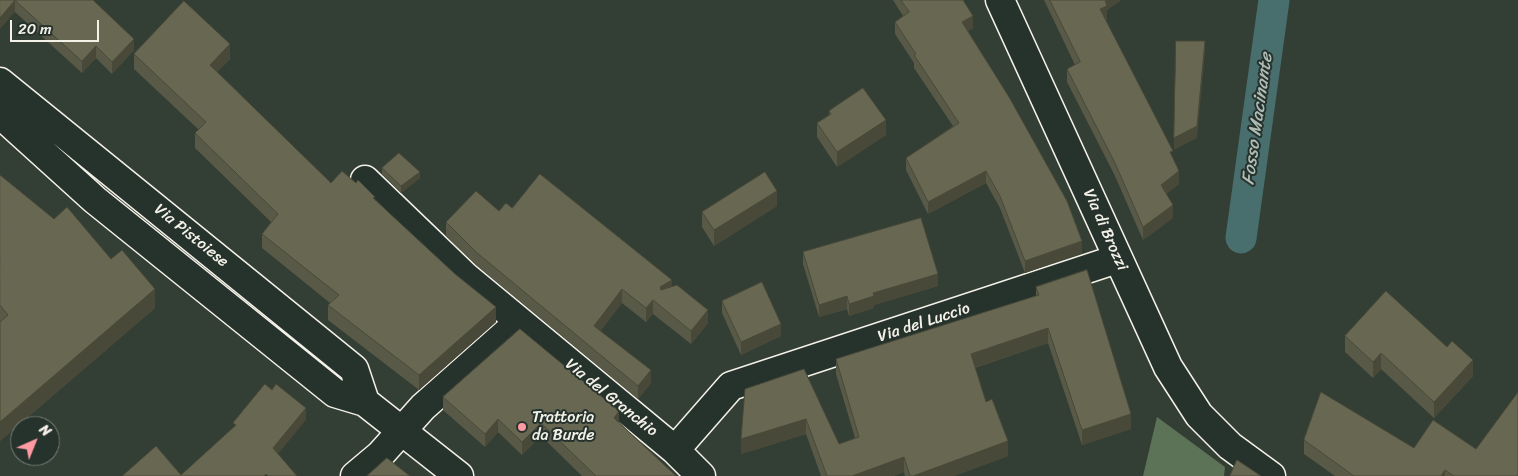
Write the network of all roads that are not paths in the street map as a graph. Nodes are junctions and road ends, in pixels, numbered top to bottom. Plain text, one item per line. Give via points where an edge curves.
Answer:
1 (1000, 0) edge
2 (0, 82) edge
3 (0, 114) edge
4 (365, 180) dead end
5 (1117, 259) junction
6 (519, 322) junction
7 (365, 402) junction
8 (402, 430) junction
9 (675, 450) junction
10 (355, 476) edge
11 (459, 476) edge
12 (702, 476) edge
13 (1271, 476) edge

1 - 5 street, Via di Brozzi
2 - 7 street, Via Pistoiese via 354,369
3 - 7 street, Via Pistoiese via 96,200 335,393
4 - 6 street, Via del Granchio via 466,277
5 - 9 street, Via del Luccio via 731,386
5 - 13 street, Via di Brozzi via 1175,379 1199,415 1230,446
6 - 8 street via 423,407
6 - 9 street, Via del Granchio
7 - 8 street, Via Pistoiese
8 - 10 street
8 - 11 street, Via Pistoiese
9 - 12 street, Via del Granchio

